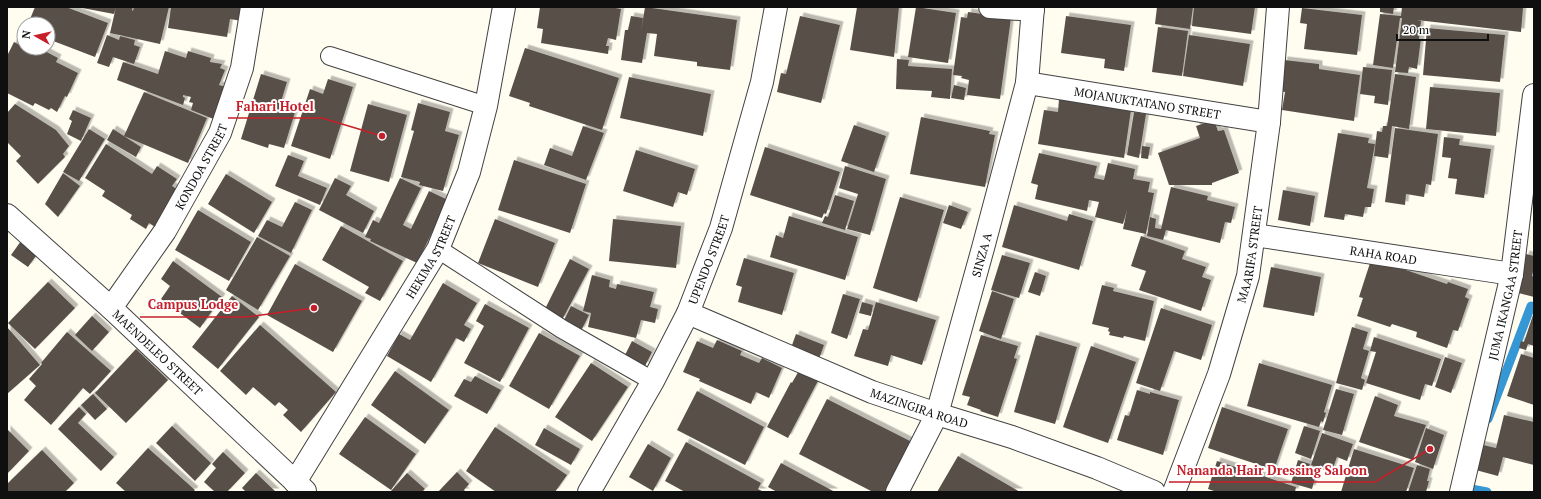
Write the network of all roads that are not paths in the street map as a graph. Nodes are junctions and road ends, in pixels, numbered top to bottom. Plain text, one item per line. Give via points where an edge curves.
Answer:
1 (252, 7) edge
2 (504, 7) edge
3 (776, 7) edge
4 (990, 7) edge
5 (1278, 7) edge
6 (1033, 9) edge
7 (330, 56) dead end
8 (1026, 82) junction
9 (1534, 95) edge
10 (486, 106) junction
11 (1269, 122) junction
12 (7, 215) edge
13 (1254, 235) junction
14 (438, 249) junction
15 (1512, 274) junction
16 (111, 308) junction
17 (688, 313) junction
18 (653, 382) junction
19 (937, 414) junction
20 (300, 487) edge
21 (589, 492) edge
22 (897, 492) edge
23 (1154, 492) edge
24 (1174, 492) edge
25 (1461, 492) edge

1 - 16 street, KONDOA STREET via 242,68 220,133 165,231
2 - 10 street, HEKIMA STREET
3 - 17 street, UPENDO STREET via 762,82 721,228
4 - 6 street
5 - 11 street, MAARIFA STREET
6 - 8 street, SINZA A
7 - 10 lane
8 - 11 street, MOJANUKTATANO STREET
8 - 19 street, SINZA A
9 - 15 street, JUMA IKANGAA STREET
10 - 14 street, HEKIMA STREET via 469,172
11 - 13 street, MAARIFA STREET
12 - 16 street, MAENDELEO STREET
13 - 15 street, RAHA ROAD
13 - 24 street, MAARIFA STREET via 1248,276 1219,374
14 - 18 lane via 562,329
14 - 20 street, HEKIMA STREET
15 - 25 street, JUMA IKANGAA STREET
16 - 20 street, MAENDELEO STREET
17 - 18 street, UPENDO STREET
17 - 19 street, MAZINGIRA ROAD via 872,392
18 - 21 street, UPENDO STREET
19 - 22 street, SINZA A
19 - 23 street, MAZINGIRA ROAD via 1012,437

